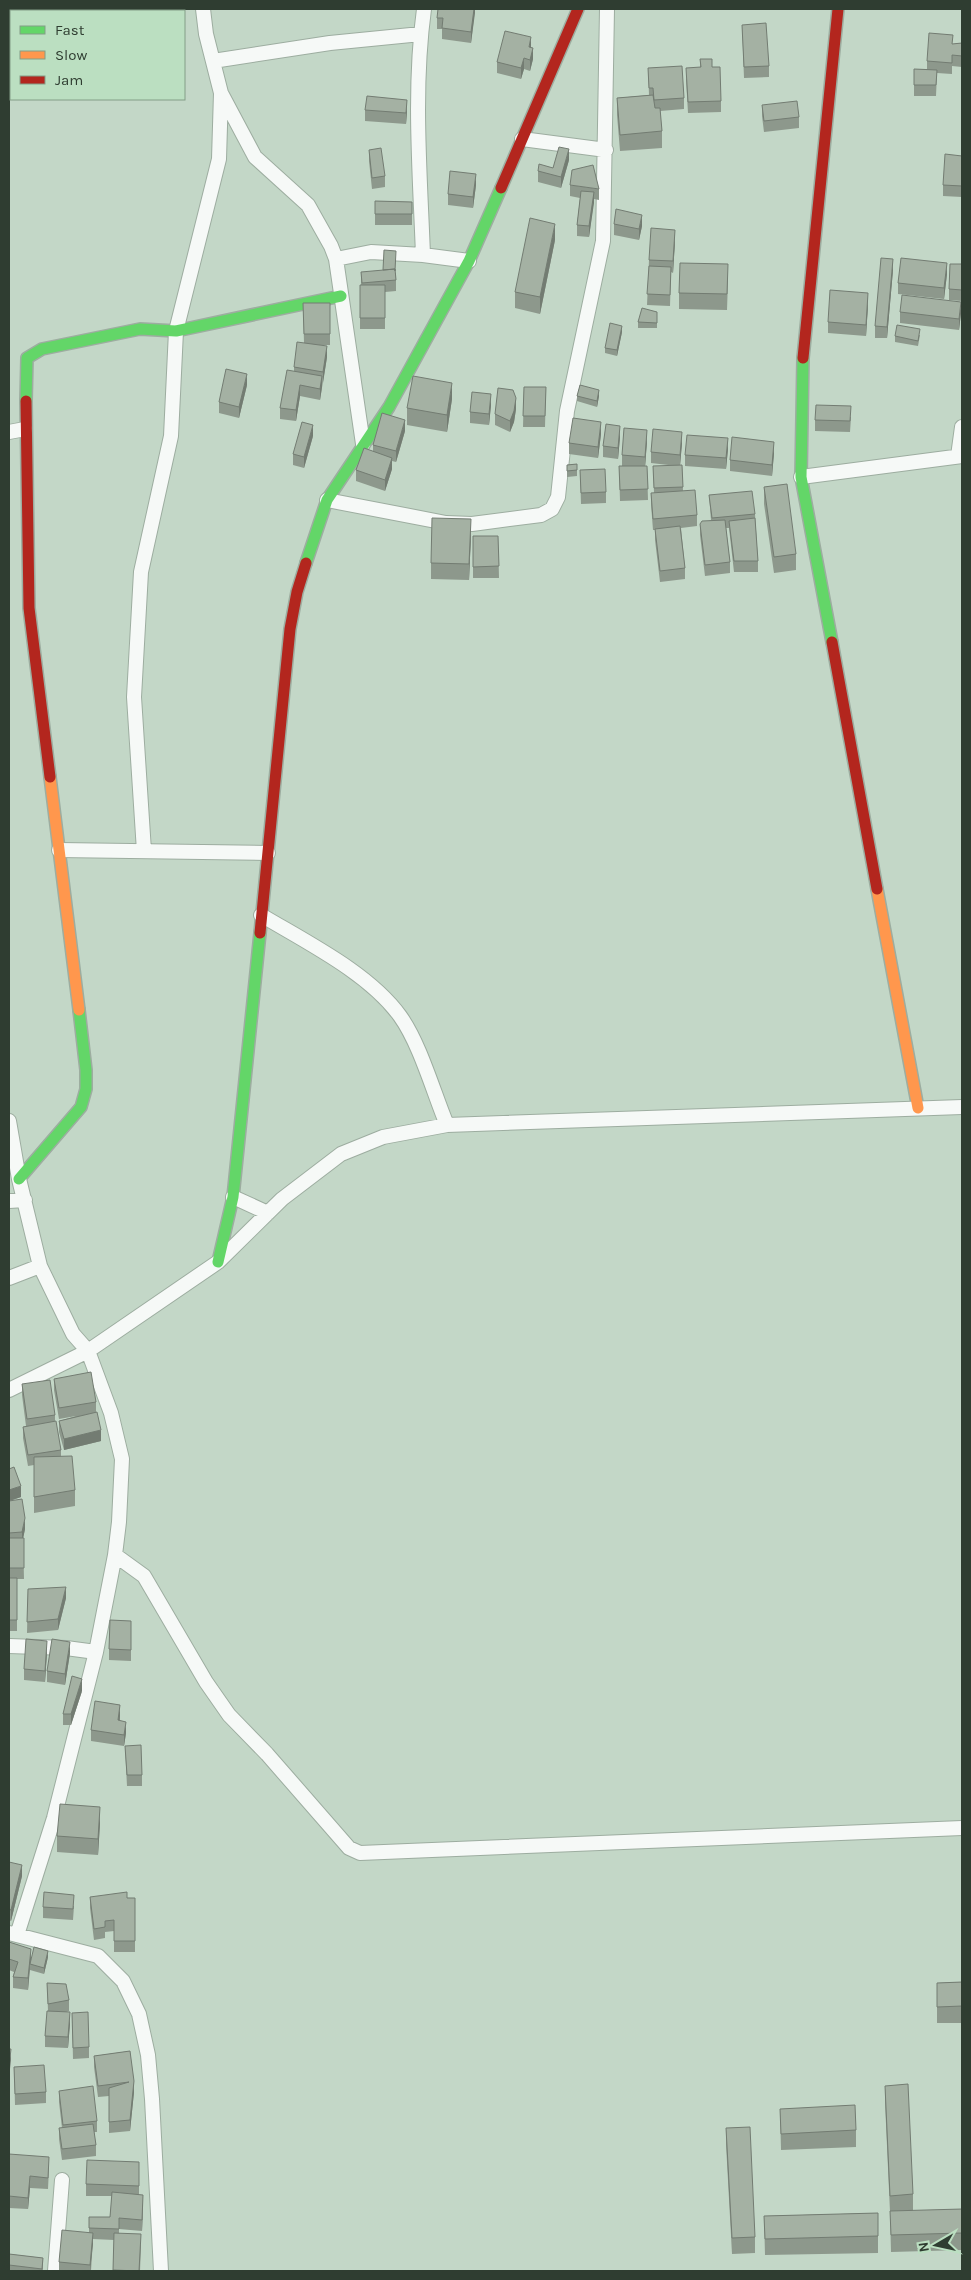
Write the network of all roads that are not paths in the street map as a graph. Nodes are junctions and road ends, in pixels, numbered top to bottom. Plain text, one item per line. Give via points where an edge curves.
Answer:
1 (203, 9) edge
2 (424, 9) edge
3 (578, 9) edge
4 (606, 9) edge
5 (838, 9) edge
6 (421, 34) junction
7 (213, 61) junction
8 (221, 93) junction
9 (522, 140) junction
10 (606, 150) junction
11 (423, 255) junction
12 (336, 259) junction
13 (469, 261) junction
14 (342, 296) junction
15 (176, 331) junction
16 (962, 427) edge
17 (25, 429) junction
18 (9, 432) edge
19 (363, 444) junction
20 (960, 456) edge
21 (801, 477) junction
22 (327, 500) junction
23 (58, 850) junction
24 (144, 851) junction
25 (268, 853) junction
26 (261, 915) junction
27 (962, 1107) edge
28 (918, 1108) junction
29 (9, 1121) edge
30 (447, 1125) junction
31 (19, 1179) junction
32 (233, 1196) junction
33 (25, 1200) junction
34 (9, 1202) edge
35 (268, 1213) junction
36 (218, 1262) junction
37 (40, 1266) junction
38 (9, 1278) edge
39 (88, 1351) junction
40 (9, 1390) edge
41 (115, 1555) junction
42 (9, 1646) edge
43 (96, 1652) junction
44 (962, 1828) edge
45 (13, 1934) edge
46 (62, 2180) dead end
47 (55, 2271) edge
48 (161, 2271) edge

1 - 7 street
2 - 6 street
3 - 9 street
4 - 10 street
5 - 21 street via 802,348
6 - 7 street via 339,41
6 - 11 street via 419,130
7 - 8 street
8 - 12 street via 255,157 308,205
8 - 15 street via 219,159
9 - 10 street
9 - 13 street
10 - 22 street via 603,241 571,388 558,497 552,509 541,515 472,524 446,523
11 - 12 street via 370,252
11 - 13 street
12 - 14 street
13 - 19 street via 389,407
14 - 15 street
14 - 19 street
15 - 17 street via 140,329 42,349 27,358
15 - 24 street via 171,436 141,572 137,618 134,697
16 - 20 street
17 - 18 street
17 - 23 street via 29,608
19 - 22 street
20 - 21 street
21 - 28 street
22 - 25 street via 297,592 290,629
23 - 24 street
23 - 31 street via 86,1089 81,1106
24 - 25 street
25 - 26 street
26 - 30 street via 358,975 381,994 400,1016 413,1040
26 - 32 street
27 - 28 street
28 - 30 street
29 - 31 street
30 - 35 street via 383,1137 341,1154
31 - 33 street
32 - 35 street
32 - 36 street
33 - 34 street
33 - 37 street
35 - 36 street
36 - 39 street
37 - 38 street
37 - 39 street via 73,1334
39 - 40 street
39 - 41 street via 111,1413 122,1459
41 - 43 street
41 - 44 street via 144,1576 229,1715 349,1848 360,1853
42 - 43 street
43 - 45 street via 54,1818
45 - 48 street via 98,1956 123,1981 139,2014 151,2090
46 - 47 street

